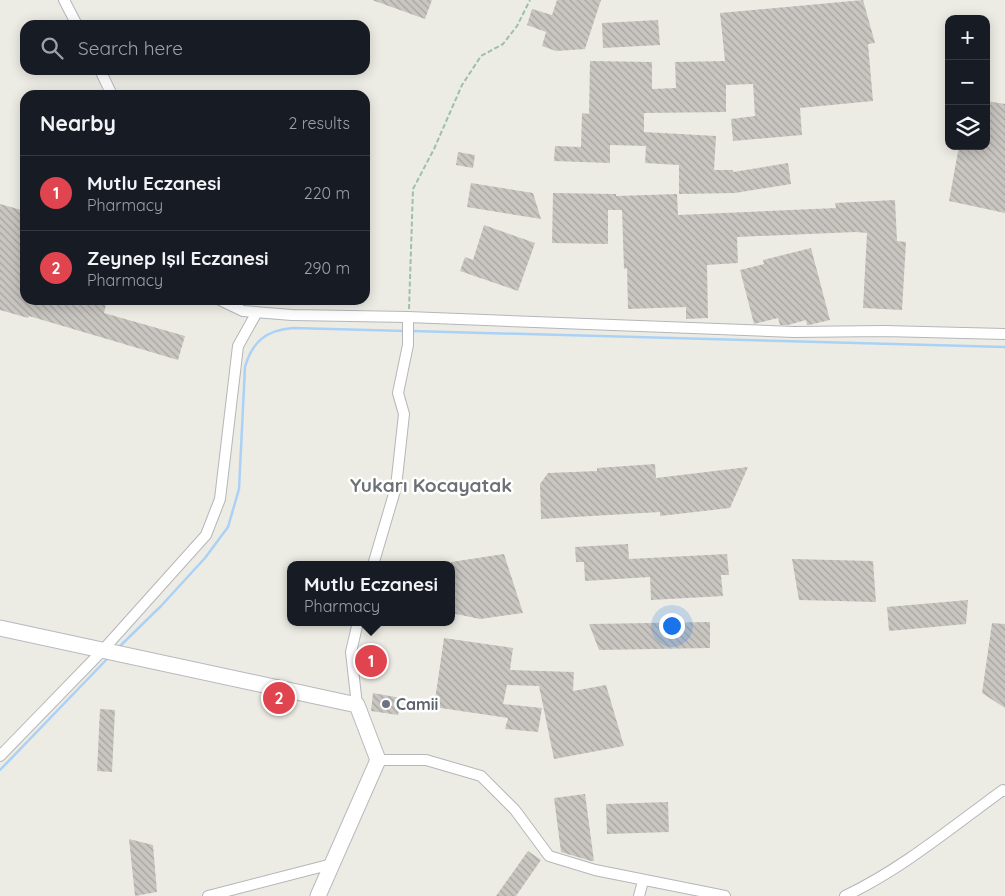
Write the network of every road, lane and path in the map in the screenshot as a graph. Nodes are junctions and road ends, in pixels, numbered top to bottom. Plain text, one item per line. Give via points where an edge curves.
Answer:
1 (64, 0) edge
2 (530, 0) edge
3 (74, 20) edge
4 (102, 75) edge
5 (110, 90) edge
6 (230, 305) edge
7 (257, 312) junction
8 (408, 319) junction
9 (1005, 334) edge
10 (374, 561) edge
11 (357, 626) edge
12 (0, 628) edge
13 (102, 651) junction
14 (357, 705) junction
15 (0, 756) edge
16 (378, 760) junction
17 (1005, 791) edge
18 (332, 864) junction
19 (643, 881) junction
20 (208, 896) edge
21 (318, 896) edge
22 (639, 896) edge
23 (725, 896) edge
24 (845, 896) edge

1 - 3 street
2 - 8 path via 517,26 503,44 481,56 462,85 413,189
4 - 5 street
6 - 7 street via 243,311
7 - 8 street
7 - 13 street via 238,346 220,499 206,536
8 - 9 street via 794,332
8 - 10 street via 408,345 398,393 404,414 396,487
11 - 14 street via 351,652
12 - 13 street
13 - 14 street
13 - 15 street
14 - 16 street
16 - 18 street
16 - 19 street via 426,760 482,776 515,810 549,856
17 - 24 street via 1002,790 921,850
18 - 20 street
18 - 21 street
19 - 22 street
19 - 23 street

